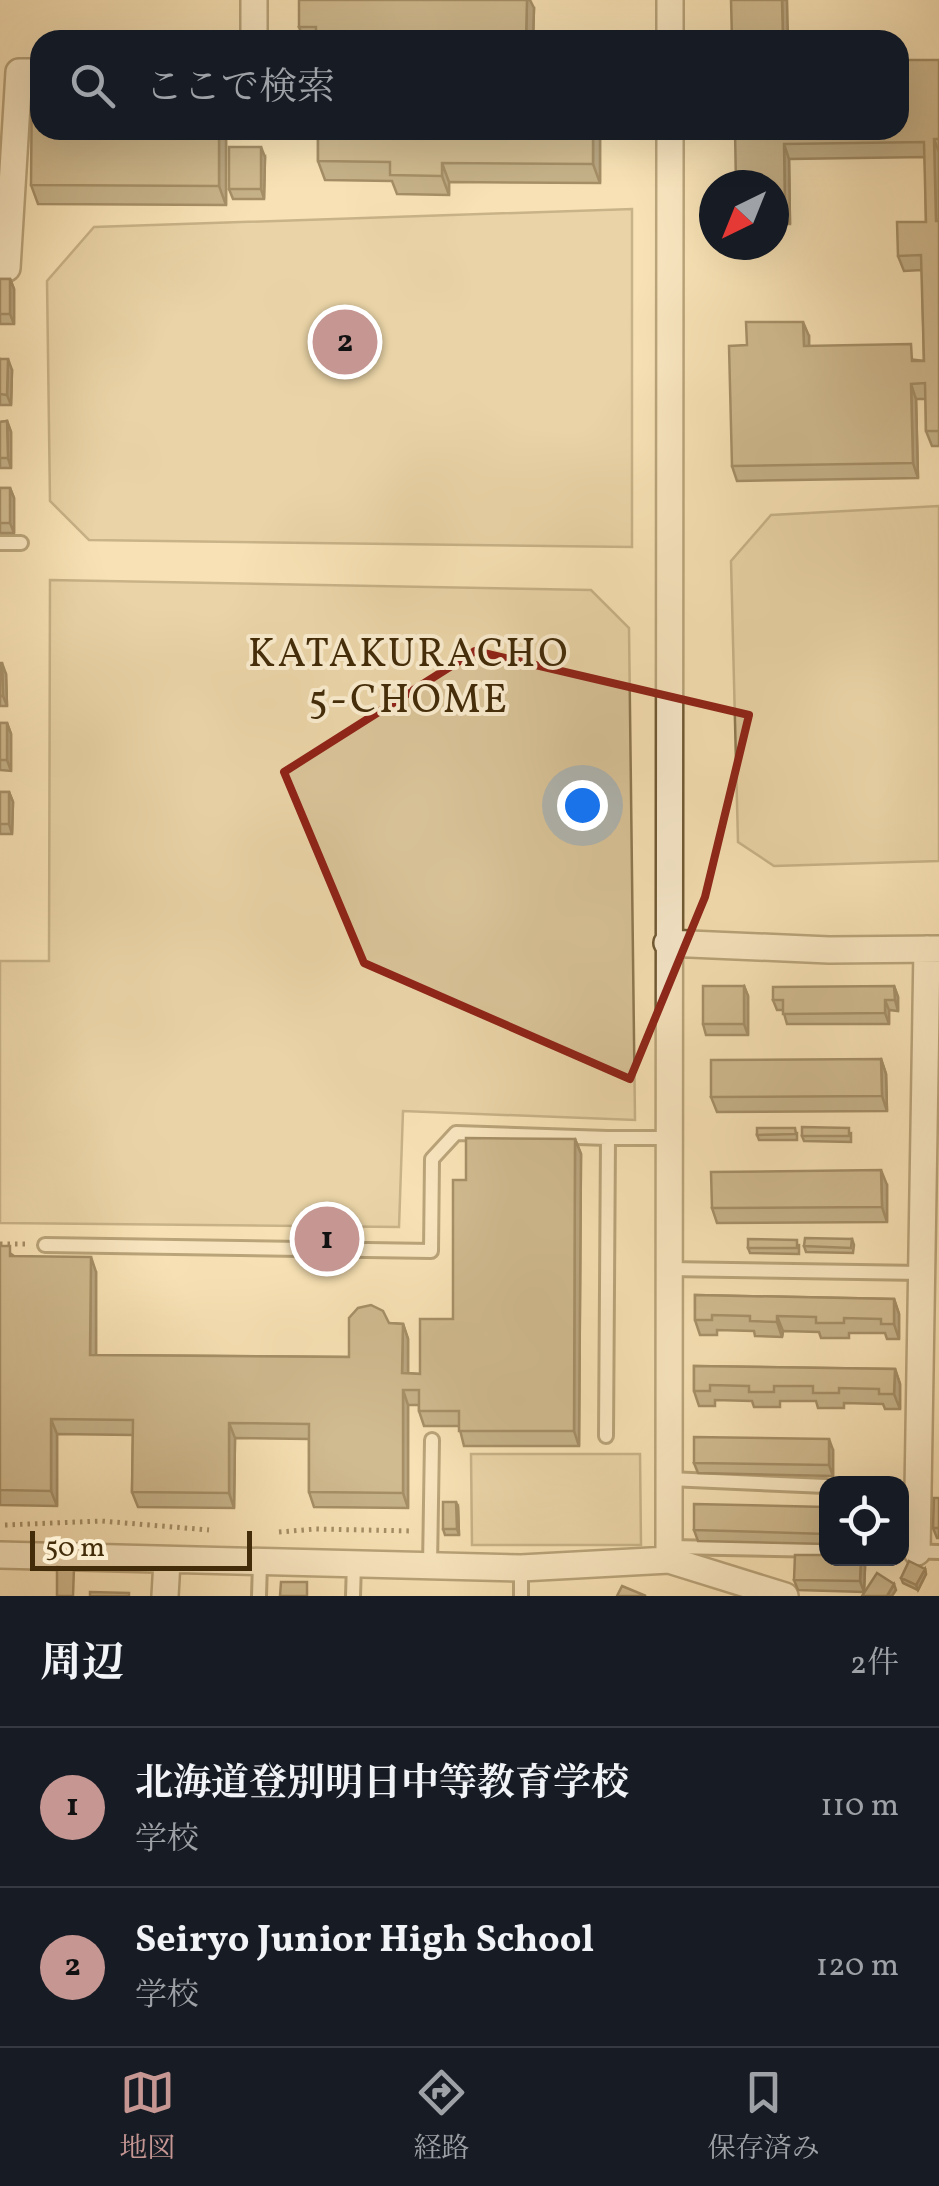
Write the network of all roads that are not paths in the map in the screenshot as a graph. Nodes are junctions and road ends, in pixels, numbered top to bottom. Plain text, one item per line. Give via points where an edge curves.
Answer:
1 (254, 0) edge
2 (670, 0) edge
3 (254, 30) edge
4 (670, 30) edge
5 (30, 72) edge
6 (670, 140) edge
7 (0, 268) edge
8 (0, 543) edge
9 (21, 543) dead end
10 (668, 943) junction
11 (933, 949) edge
12 (933, 1097) edge
13 (608, 1138) junction
14 (668, 1138) junction
15 (45, 1245) dead end
16 (931, 1246) edge
17 (668, 1269) junction
18 (922, 1273) junction
19 (930, 1317) edge
20 (929, 1404) edge
21 (606, 1436) dead end
22 (432, 1440) dead end
23 (669, 1478) junction
24 (917, 1480) edge
25 (819, 1486) edge
26 (819, 1550) edge
27 (919, 1552) edge
28 (669, 1553) junction
29 (0, 1556) edge
30 (167, 1561) junction
31 (260, 1564) junction
32 (354, 1564) junction
33 (430, 1566) junction
34 (521, 1568) junction
35 (166, 1596) edge
36 (259, 1596) edge
37 (353, 1596) edge
38 (521, 1596) edge
39 (784, 1596) edge

1 - 3 street
2 - 4 street
5 - 7 street via 19,72 7,268
6 - 10 street
8 - 9 lane
10 - 11 street
10 - 14 street
11 - 12 street
12 - 16 street
13 - 14 lane
13 - 15 lane via 456,1134 432,1159 432,1251
13 - 21 lane
14 - 17 street
16 - 18 street
17 - 18 lane
17 - 23 street
18 - 19 street
19 - 20 street
20 - 24 street
22 - 33 lane
23 - 25 lane
23 - 28 street
24 - 27 street
26 - 28 lane
28 - 34 street
28 - 39 street
29 - 30 street
30 - 31 street
30 - 35 street
31 - 32 street
31 - 36 lane
32 - 33 street
32 - 37 lane
33 - 34 street
34 - 38 lane

